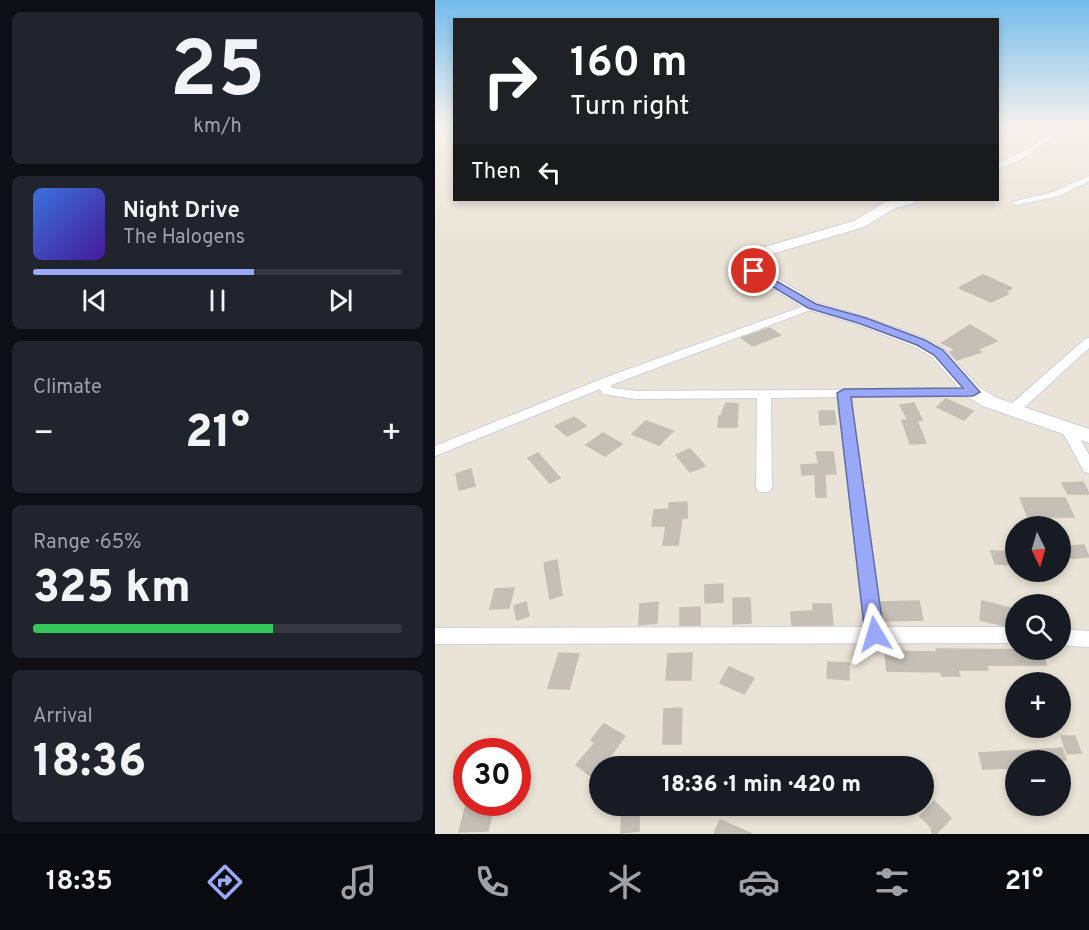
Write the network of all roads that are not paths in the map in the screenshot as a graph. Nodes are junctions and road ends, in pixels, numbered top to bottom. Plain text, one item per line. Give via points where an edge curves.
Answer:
1 (1089, 178) edge
2 (907, 201) edge
3 (1016, 202) dead end
4 (812, 306) junction
5 (1089, 342) edge
6 (607, 381) junction
7 (973, 392) junction
8 (764, 393) junction
9 (844, 393) junction
10 (1013, 411) junction
11 (1069, 431) junction
12 (1089, 436) edge
13 (435, 451) edge
14 (1089, 468) edge
15 (764, 488) dead end
16 (875, 634) junction
17 (1005, 635) edge
18 (435, 636) edge
19 (1071, 638) edge
20 (1089, 639) edge

1 - 3 street via 1056,194
2 - 4 street via 859,224 756,254 749,262 754,271
4 - 6 street
4 - 7 street via 921,343 938,353
5 - 10 street
6 - 8 street via 604,385 608,391 626,394
6 - 13 street
7 - 9 street
7 - 10 street
8 - 9 street
8 - 15 street
9 - 16 street
10 - 11 street
11 - 12 street
11 - 14 street
16 - 17 street
16 - 18 street
19 - 20 street

